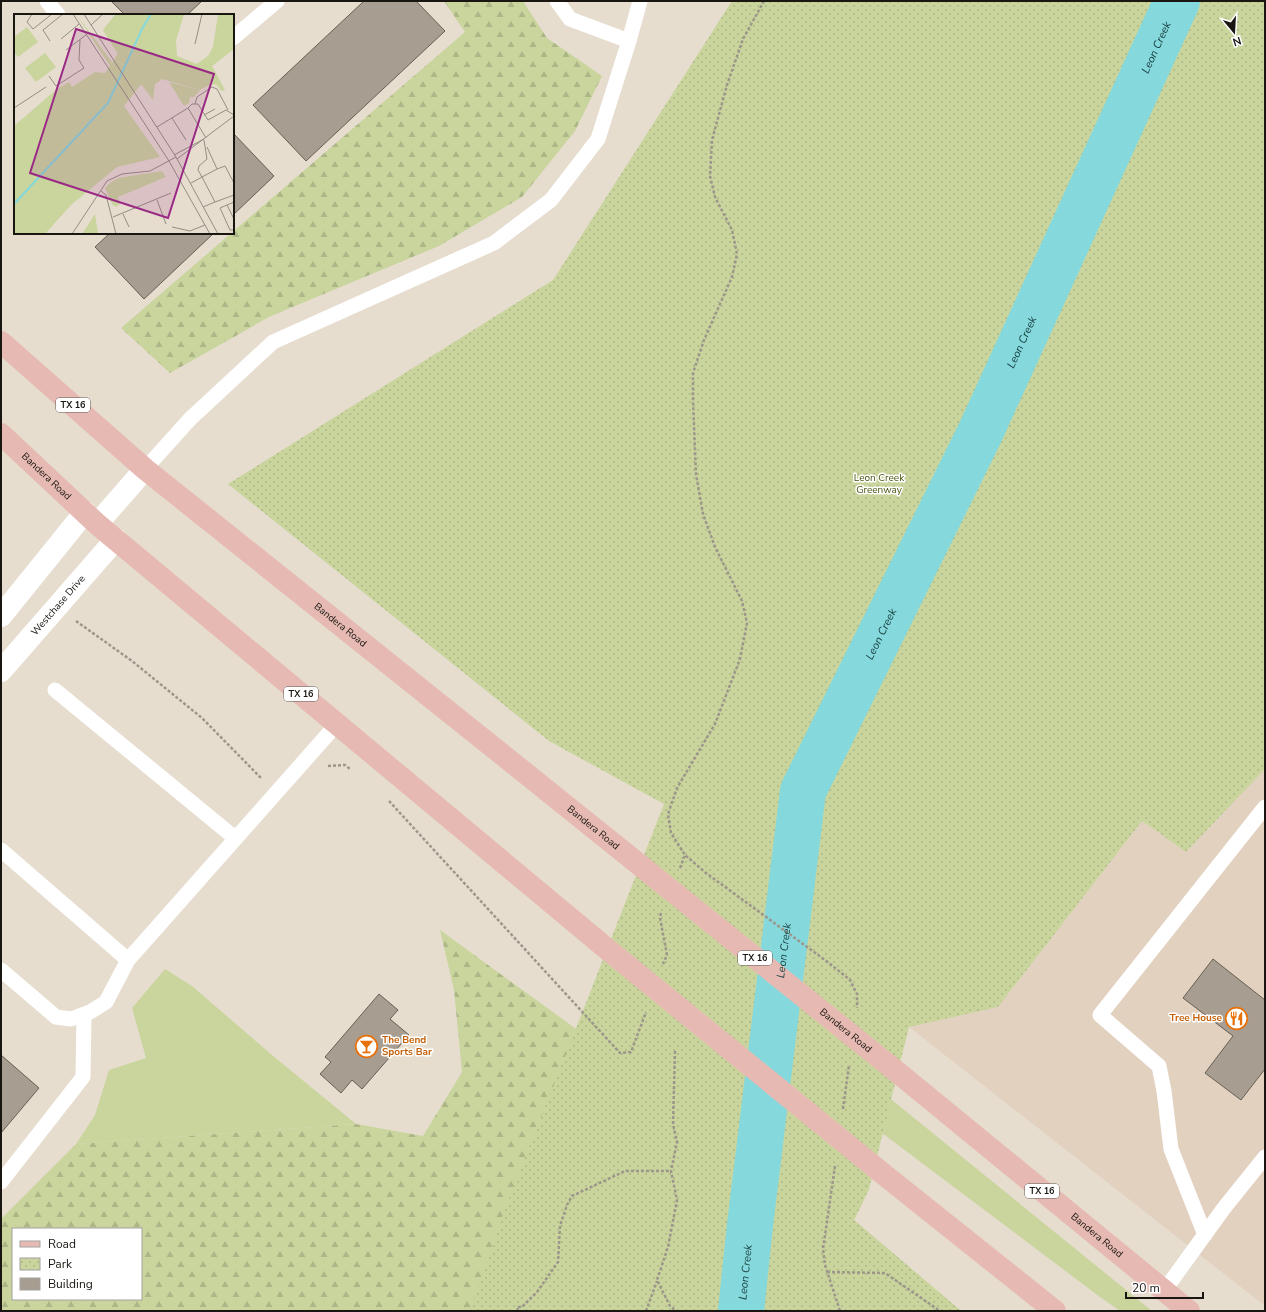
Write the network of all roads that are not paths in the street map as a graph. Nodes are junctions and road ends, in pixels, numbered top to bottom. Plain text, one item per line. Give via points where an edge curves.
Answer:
1 (47, 1) edge
2 (277, 1) edge
3 (557, 1) edge
4 (640, 1) edge
5 (57, 14) edge
6 (234, 37) edge
7 (629, 41) junction
8 (1, 342) edge
9 (1, 434) edge
10 (145, 469) junction
11 (91, 518) junction
12 (116, 539) junction
13 (1, 616) edge
14 (1, 671) edge
15 (55, 690) dead end
16 (337, 724) junction
17 (1265, 807) edge
18 (236, 838) junction
19 (1, 850) edge
20 (128, 960) junction
21 (1, 970) edge
22 (84, 1015) junction
23 (1265, 1157) edge
24 (1, 1182) edge
25 (1205, 1235) junction
26 (1164, 1291) junction
27 (1055, 1311) edge
28 (1188, 1311) edge

1 - 5 lane
2 - 6 lane
3 - 7 lane via 570,19
4 - 7 lane
7 - 10 lane via 598,139 551,200 494,243 273,342 190,419
8 - 10 main road, Bandera Road / TX 16
9 - 11 main road, Bandera Road / TX 16
10 - 11 street
10 - 26 main road, Bandera Road / TX 16 via 896,1071
11 - 12 main road, Bandera Road / TX 16
11 - 13 street
12 - 14 street, Westchase Drive
12 - 16 main road, Bandera Road / TX 16
15 - 18 lane
16 - 18 lane
16 - 27 main road, Bandera Road / TX 16 via 607,949
17 - 25 lane via 1100,1015 1159,1066 1171,1149
18 - 20 lane
19 - 20 lane
20 - 22 lane via 106,1002
21 - 22 lane via 56,1017 71,1019
22 - 24 lane via 83,1077
23 - 25 lane
25 - 26 lane
26 - 28 main road, Bandera Road / TX 16

